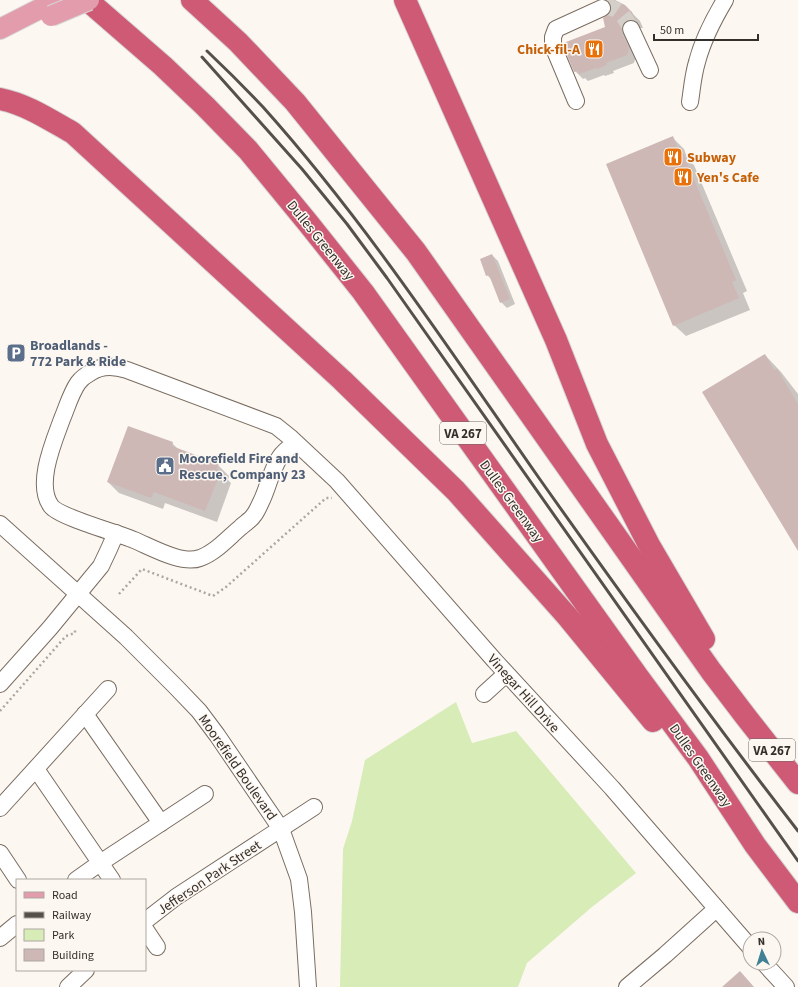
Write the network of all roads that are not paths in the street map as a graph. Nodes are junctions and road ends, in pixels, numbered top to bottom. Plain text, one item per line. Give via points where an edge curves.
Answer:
1 (88, 0) edge
2 (192, 0) edge
3 (405, 0) edge
4 (725, 0) edge
5 (49, 8) edge
6 (602, 8) tunnel mouth
7 (0, 29) edge
8 (632, 29) tunnel mouth
9 (0, 38) edge
10 (650, 70) dead end
11 (0, 99) edge
12 (576, 101) dead end
13 (690, 102) dead end
14 (295, 443) junction
15 (0, 524) edge
16 (116, 532) junction
17 (77, 594) junction
18 (506, 674) junction
19 (0, 684) edge
20 (108, 689) dead end
21 (484, 694) dead end
22 (86, 714) junction
23 (746, 717) junction
24 (36, 769) junction
25 (798, 782) edge
26 (205, 794) dead end
27 (314, 807) dead end
28 (0, 808) edge
29 (161, 823) junction
30 (281, 829) junction
31 (755, 845) junction
32 (0, 853) edge
33 (100, 862) junction
34 (17, 879) edge
35 (77, 879) edge
36 (111, 879) edge
37 (798, 902) edge
38 (716, 908) junction
39 (146, 920) edge
40 (16, 925) edge
41 (146, 930) edge
42 (0, 938) edge
43 (742, 938) edge
44 (157, 947) dead end
45 (85, 971) edge
46 (771, 971) edge
47 (68, 987) edge
48 (308, 987) edge
49 (627, 987) edge
50 (786, 987) edge

1 - 5 main road, bridge
1 - 31 highway, Dulles Greenway / VA 267 via 163,66 248,150 363,292 698,758
2 - 23 highway, VA 267 via 238,42 295,102 416,252 697,652
3 - 23 highway via 556,340 597,444 649,545
4 - 13 street via 702,45 696,63
5 - 7 main road
5 - 9 main road
6 - 12 street via 556,29 553,37 553,46
8 - 10 street
11 - 31 highway via 10,100 39,113 73,133 342,380 456,491 567,616
14 - 16 street, Vinegar Hill Drive via 279,459 254,516 212,552 199,559 171,555
14 - 16 street, Vinegar Hill Drive via 276,426 127,370 108,367 91,372 79,383 67,405 49,458 46,491 52,507 61,513
14 - 18 street, Vinegar Hill Drive via 337,481
15 - 17 street, Moorefield Boulevard
16 - 17 street via 100,566
17 - 19 street
17 - 30 street, Moorefield Boulevard via 126,637 199,711
18 - 21 street
18 - 38 street, Vinegar Hill Drive via 612,788
20 - 22 street
22 - 24 street
22 - 29 street
23 - 25 highway, VA 267
24 - 28 street
24 - 33 street
26 - 29 street
27 - 30 street, Jefferson Park Street
29 - 33 street
30 - 39 street, Jefferson Park Street
30 - 48 street, Moorefield Boulevard via 299,879
31 - 37 highway, Dulles Greenway / VA 267
32 - 34 street
33 - 35 street
33 - 36 street
38 - 43 street, Vinegar Hill Drive
38 - 49 street
40 - 42 street
41 - 44 street
45 - 47 street
46 - 50 street

